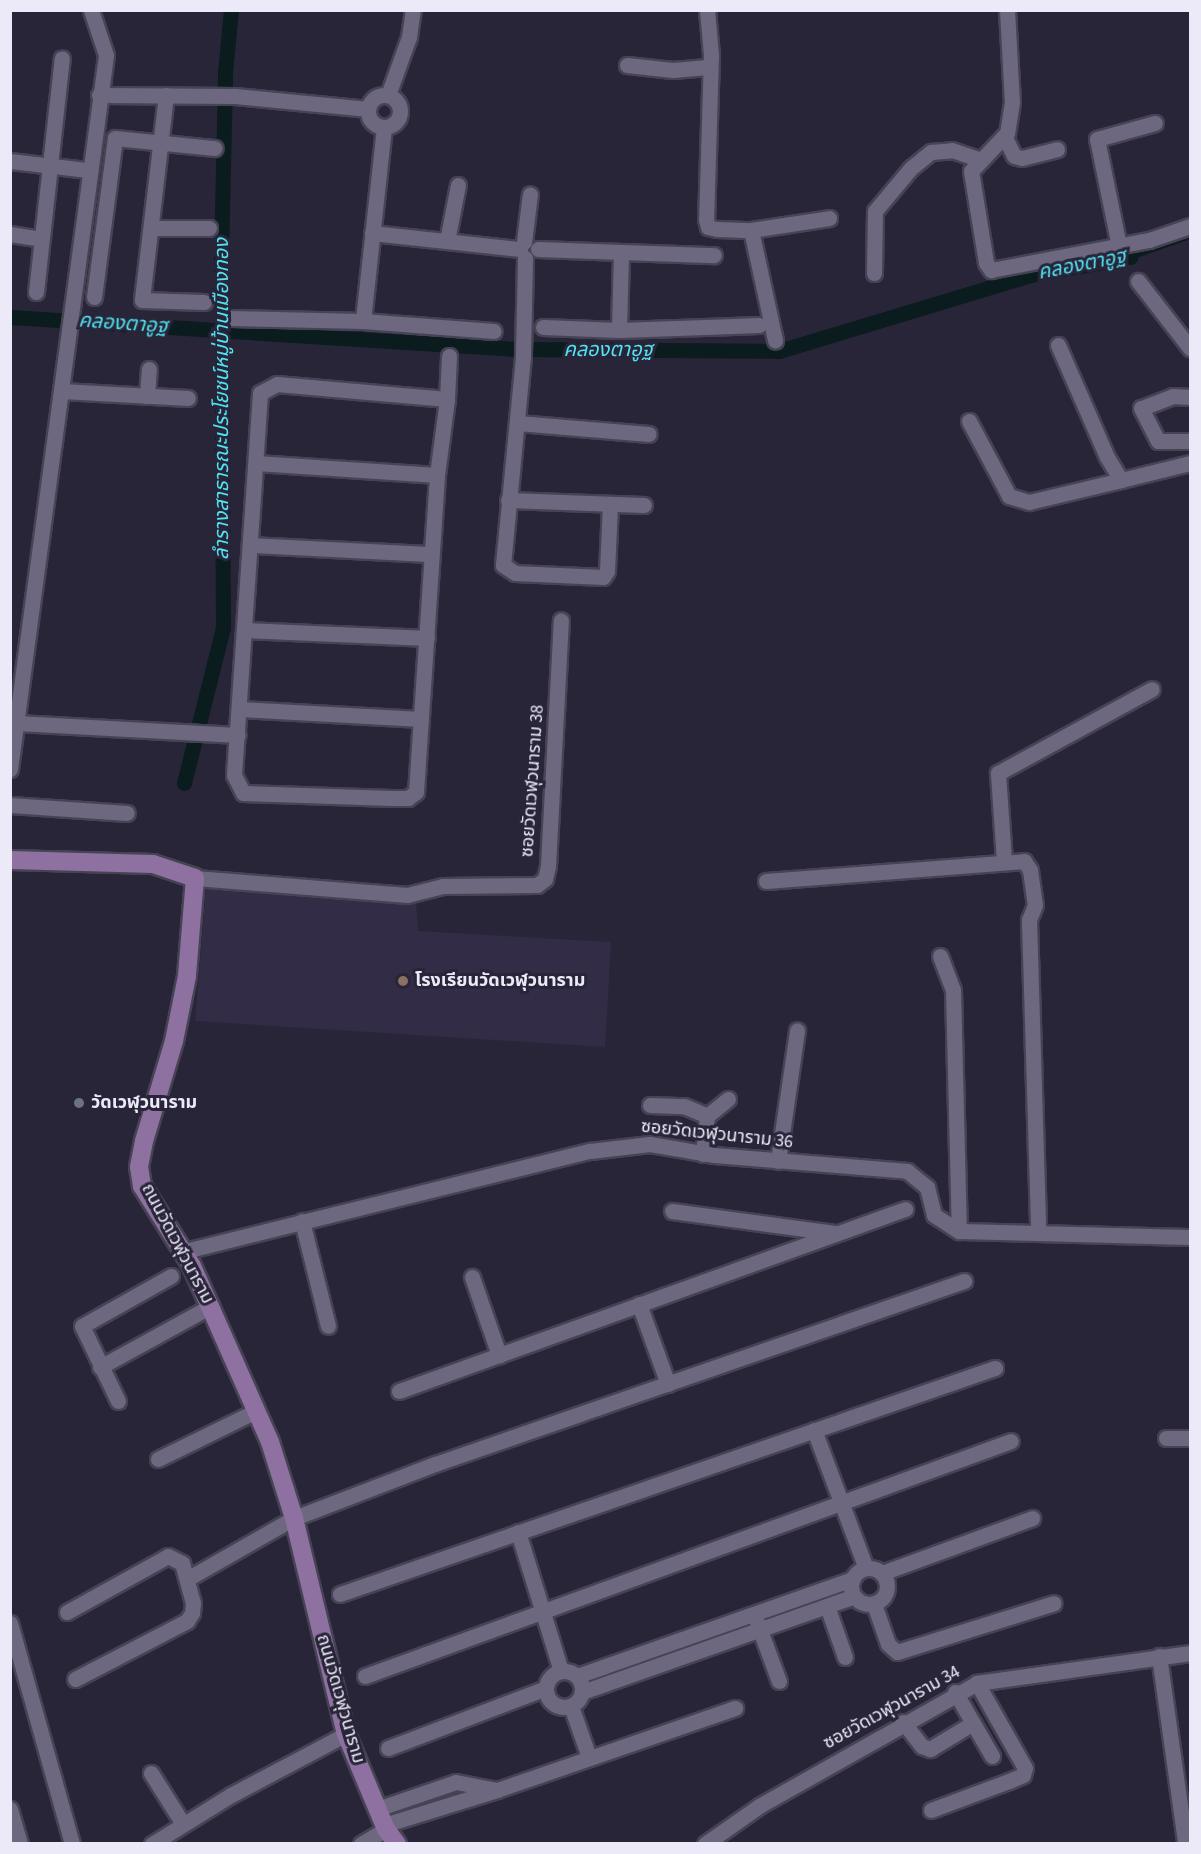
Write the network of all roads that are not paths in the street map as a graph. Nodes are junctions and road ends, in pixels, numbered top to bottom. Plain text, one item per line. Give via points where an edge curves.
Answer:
1 (91, 10) edge
2 (413, 10) edge
3 (707, 10) edge
4 (1007, 10) edge
5 (62, 58) dead end
6 (627, 65) dead end
7 (710, 68) junction
8 (99, 95) junction
9 (166, 95) junction
10 (388, 95) junction
11 (368, 109) junction
12 (1155, 123) dead end
13 (384, 128) junction
14 (1004, 136) junction
15 (161, 142) junction
16 (214, 148) dead end
17 (1057, 149) dead end
18 (981, 160) junction
19 (10, 161) edge
20 (48, 166) junction
21 (88, 170) junction
22 (458, 185) dead end
23 (530, 194) dead end
24 (829, 218) dead end
25 (1191, 226) edge
26 (151, 228) junction
27 (209, 228) dead end
28 (751, 230) junction
29 (372, 233) junction
30 (10, 234) edge
31 (40, 239) junction
32 (447, 241) junction
33 (1119, 246) junction
34 (527, 249) junction
35 (621, 253) junction
36 (714, 255) dead end
37 (874, 273) dead end
38 (1138, 281) dead end
39 (36, 292) dead end
40 (94, 297) dead end
41 (204, 302) dead end
42 (230, 318) dead end
43 (363, 321) junction
44 (759, 325) dead end
45 (543, 327) dead end
46 (619, 330) junction
47 (494, 331) dead end
48 (775, 340) dead end
49 (1058, 345) dead end
50 (1191, 348) edge
51 (449, 356) dead end
52 (149, 369) dead end
53 (62, 391) junction
54 (147, 396) junction
55 (1191, 397) edge
56 (188, 398) dead end
57 (447, 399) junction
58 (969, 421) dead end
59 (518, 423) junction
60 (649, 434) dead end
61 (1191, 441) edge
62 (256, 463) junction
63 (1191, 463) edge
64 (437, 475) junction
65 (1121, 480) junction
66 (508, 500) junction
67 (610, 504) junction
68 (644, 505) dead end
69 (251, 545) junction
70 (431, 554) junction
71 (561, 620) dead end
72 (246, 630) junction
73 (427, 638) junction
74 (1152, 689) dead end
75 (16, 704) edge
76 (240, 709) junction
77 (421, 719) junction
78 (16, 723) junction
79 (238, 735) junction
80 (10, 769) edge
81 (10, 805) edge
82 (126, 813) dead end
83 (10, 860) edge
84 (1004, 861) junction
85 (195, 878) junction
86 (766, 881) dead end
87 (940, 956) dead end
88 (797, 1030) dead end
89 (728, 1099) dead end
90 (650, 1105) dead end
91 (707, 1116) junction
92 (703, 1154) junction
93 (778, 1161) junction
94 (905, 1209) dead end
95 (672, 1211) dead end
96 (302, 1221) junction
97 (1038, 1231) junction
98 (959, 1232) junction
99 (838, 1233) junction
100 (1191, 1237) edge
101 (185, 1251) junction
102 (171, 1276) dead end
103 (472, 1277) dead end
104 (964, 1281) dead end
105 (639, 1304) junction
106 (211, 1306) junction
107 (328, 1326) dead end
108 (500, 1355) junction
109 (100, 1367) junction
110 (995, 1368) dead end
111 (668, 1383) junction
112 (399, 1391) dead end
113 (118, 1401) dead end
114 (256, 1411) junction
115 (814, 1430) junction
116 (1166, 1438) dead end
117 (1191, 1438) edge
118 (1011, 1441) dead end
119 (158, 1459) dead end
120 (842, 1503) junction
121 (294, 1518) junction
122 (1032, 1518) dead end
123 (518, 1532) junction
124 (866, 1568) junction
125 (882, 1573) junction
126 (187, 1579) junction
127 (852, 1579) junction
128 (340, 1594) dead end
129 (854, 1596) junction
130 (1054, 1603) dead end
131 (874, 1604) junction
132 (826, 1606) junction
133 (545, 1611) junction
134 (67, 1612) dead end
135 (753, 1614) junction
136 (10, 1623) edge
137 (759, 1630) junction
138 (1191, 1653) edge
139 (1160, 1656) junction
140 (844, 1657) dead end
141 (561, 1671) junction
142 (365, 1676) dead end
143 (577, 1676) junction
144 (75, 1679) dead end
145 (779, 1681) dead end
146 (977, 1683) junction
147 (546, 1688) junction
148 (582, 1692) junction
149 (955, 1692) junction
150 (571, 1706) junction
151 (735, 1708) dead end
152 (903, 1722) junction
153 (973, 1723) junction
154 (346, 1734) junction
155 (388, 1748) dead end
156 (992, 1755) dead end
157 (590, 1757) junction
158 (151, 1773) dead end
159 (10, 1809) edge
160 (931, 1810) dead end
161 (183, 1824) junction
162 (386, 1827) edge
163 (1185, 1842) dead end
164 (20, 1844) edge
165 (72, 1844) edge
166 (152, 1844) edge
167 (361, 1844) edge
168 (705, 1844) edge

1 - 8 street via 106,54
2 - 10 street via 409,37
3 - 7 street
4 - 14 street via 1012,102
5 - 20 street
6 - 7 street via 673,70
7 - 28 street via 708,227
8 - 9 street
8 - 21 street
9 - 11 street via 235,96
9 - 15 street
10 - 11 street via 375,98
10 - 13 street via 401,110 396,122
11 - 13 street via 372,122
12 - 33 street via 1097,139
13 - 29 street
14 - 17 street via 1014,156 1022,158
14 - 18 street
15 - 16 street
15 - 26 street
15 - 40 street via 115,138
18 - 33 street via 971,171 986,263 991,270
18 - 37 street via 952,150 931,152 911,168 875,211
19 - 20 street
20 - 21 street
20 - 31 street
21 - 53 street
22 - 32 street
23 - 34 street
24 - 28 street
25 - 33 street
26 - 27 street
26 - 41 street via 142,300
28 - 48 street
29 - 32 street
29 - 43 street
30 - 31 street
31 - 39 street
32 - 34 street
34 - 35 street
34 - 59 street
35 - 36 street
35 - 46 street
38 - 50 street
42 - 43 street
43 - 47 street
44 - 46 street
45 - 46 street
49 - 65 street
51 - 57 street
52 - 54 street
53 - 54 street
53 - 75 street
54 - 56 street
55 - 61 street via 1173,396 1141,408 1158,441
57 - 62 street via 268,385 258,402
57 - 64 street
58 - 65 street via 1009,496 1029,502
59 - 60 street
59 - 66 street
62 - 64 street
62 - 69 street
63 - 65 street
64 - 70 street
66 - 67 street
66 - 67 street via 501,560 505,568 515,573 597,578 607,571
67 - 68 street
69 - 70 street
69 - 72 street
70 - 73 street
71 - 85 street, ซอยวัดเวฬุวนาราม 38 via 548,866 545,879 537,885 443,886 407,895
72 - 73 street
72 - 76 street
73 - 77 street
74 - 84 street via 998,773
75 - 78 street
76 - 77 street
76 - 79 street
77 - 79 street via 420,783 408,798 243,793 234,775
78 - 79 street
78 - 80 street
81 - 82 street
83 - 85 street via 153,864
84 - 86 street
84 - 97 street via 1024,861 1030,870 1035,905 1029,920
85 - 101 street, ถนนวัดเวฬุวนาราม via 180,1011 139,1167 149,1200
87 - 98 street via 953,990
88 - 93 street
89 - 91 street
90 - 91 street via 684,1106
91 - 92 street
92 - 93 street, ซอยวัดเวฬุวนาราม 36
92 - 96 street, ซอยวัดเวฬุวนาราม 36 via 650,1144 617,1146
93 - 98 street, ซอยวัดเวฬุวนาราม 36 via 907,1171 927,1187 934,1215
94 - 99 street
95 - 99 street
96 - 101 street, ซอยวัดเวฬุวนาราม 36
96 - 107 street
97 - 98 street
97 - 100 street
99 - 105 street
101 - 106 street, ถนนวัดเวฬุวนาราม
102 - 109 street via 82,1326
103 - 108 street
104 - 111 street
105 - 108 street
105 - 111 street
106 - 109 street
106 - 114 street, ถนนวัดเวฬุวนาราม
108 - 112 street
109 - 113 street
110 - 115 street
111 - 121 street
114 - 119 street
114 - 121 street, ถนนวัดเวฬุวนาราม
115 - 120 street
115 - 123 street
116 - 117 street
118 - 120 street
120 - 124 street
120 - 133 street
121 - 126 street
121 - 154 street, ถนนวัดเวฬุวนาราม
122 - 125 street
123 - 128 street
123 - 133 street
124 - 125 street
124 - 127 street
125 - 131 street via 887,1589 882,1600
126 - 134 street via 182,1563 168,1556
126 - 144 street via 193,1604 187,1620
127 - 129 street
127 - 135 street
129 - 131 street via 864,1604
129 - 132 street
130 - 131 street via 897,1653 888,1644
132 - 137 street
132 - 140 street
133 - 141 street
133 - 142 street
135 - 137 street
135 - 143 street
136 - 165 street
137 - 145 street
137 - 148 street
138 - 139 street, ซอยวัดเวฬุวนาราม 34
139 - 146 street, ซอยวัดเวฬุวนาราม 34
139 - 163 street
141 - 143 street
141 - 147 street via 551,1676
143 - 148 street
146 - 149 street, ซอยวัดเวฬุวนาราม 34
146 - 160 street via 1025,1768 1023,1775
147 - 150 street via 553,1703
147 - 155 street
148 - 150 street
149 - 152 street, ซอยวัดเวฬุวนาราม 34
149 - 153 street
150 - 157 street
151 - 157 street
152 - 153 street via 922,1746 930,1749
152 - 168 street, ซอยวัดเวฬุวนาราม 34 via 759,1806
153 - 156 street
154 - 161 street
154 - 162 street, ถนนวัดเวฬุวนาราม
157 - 162 street
158 - 161 street
159 - 164 street
161 - 166 street
162 - 167 street

